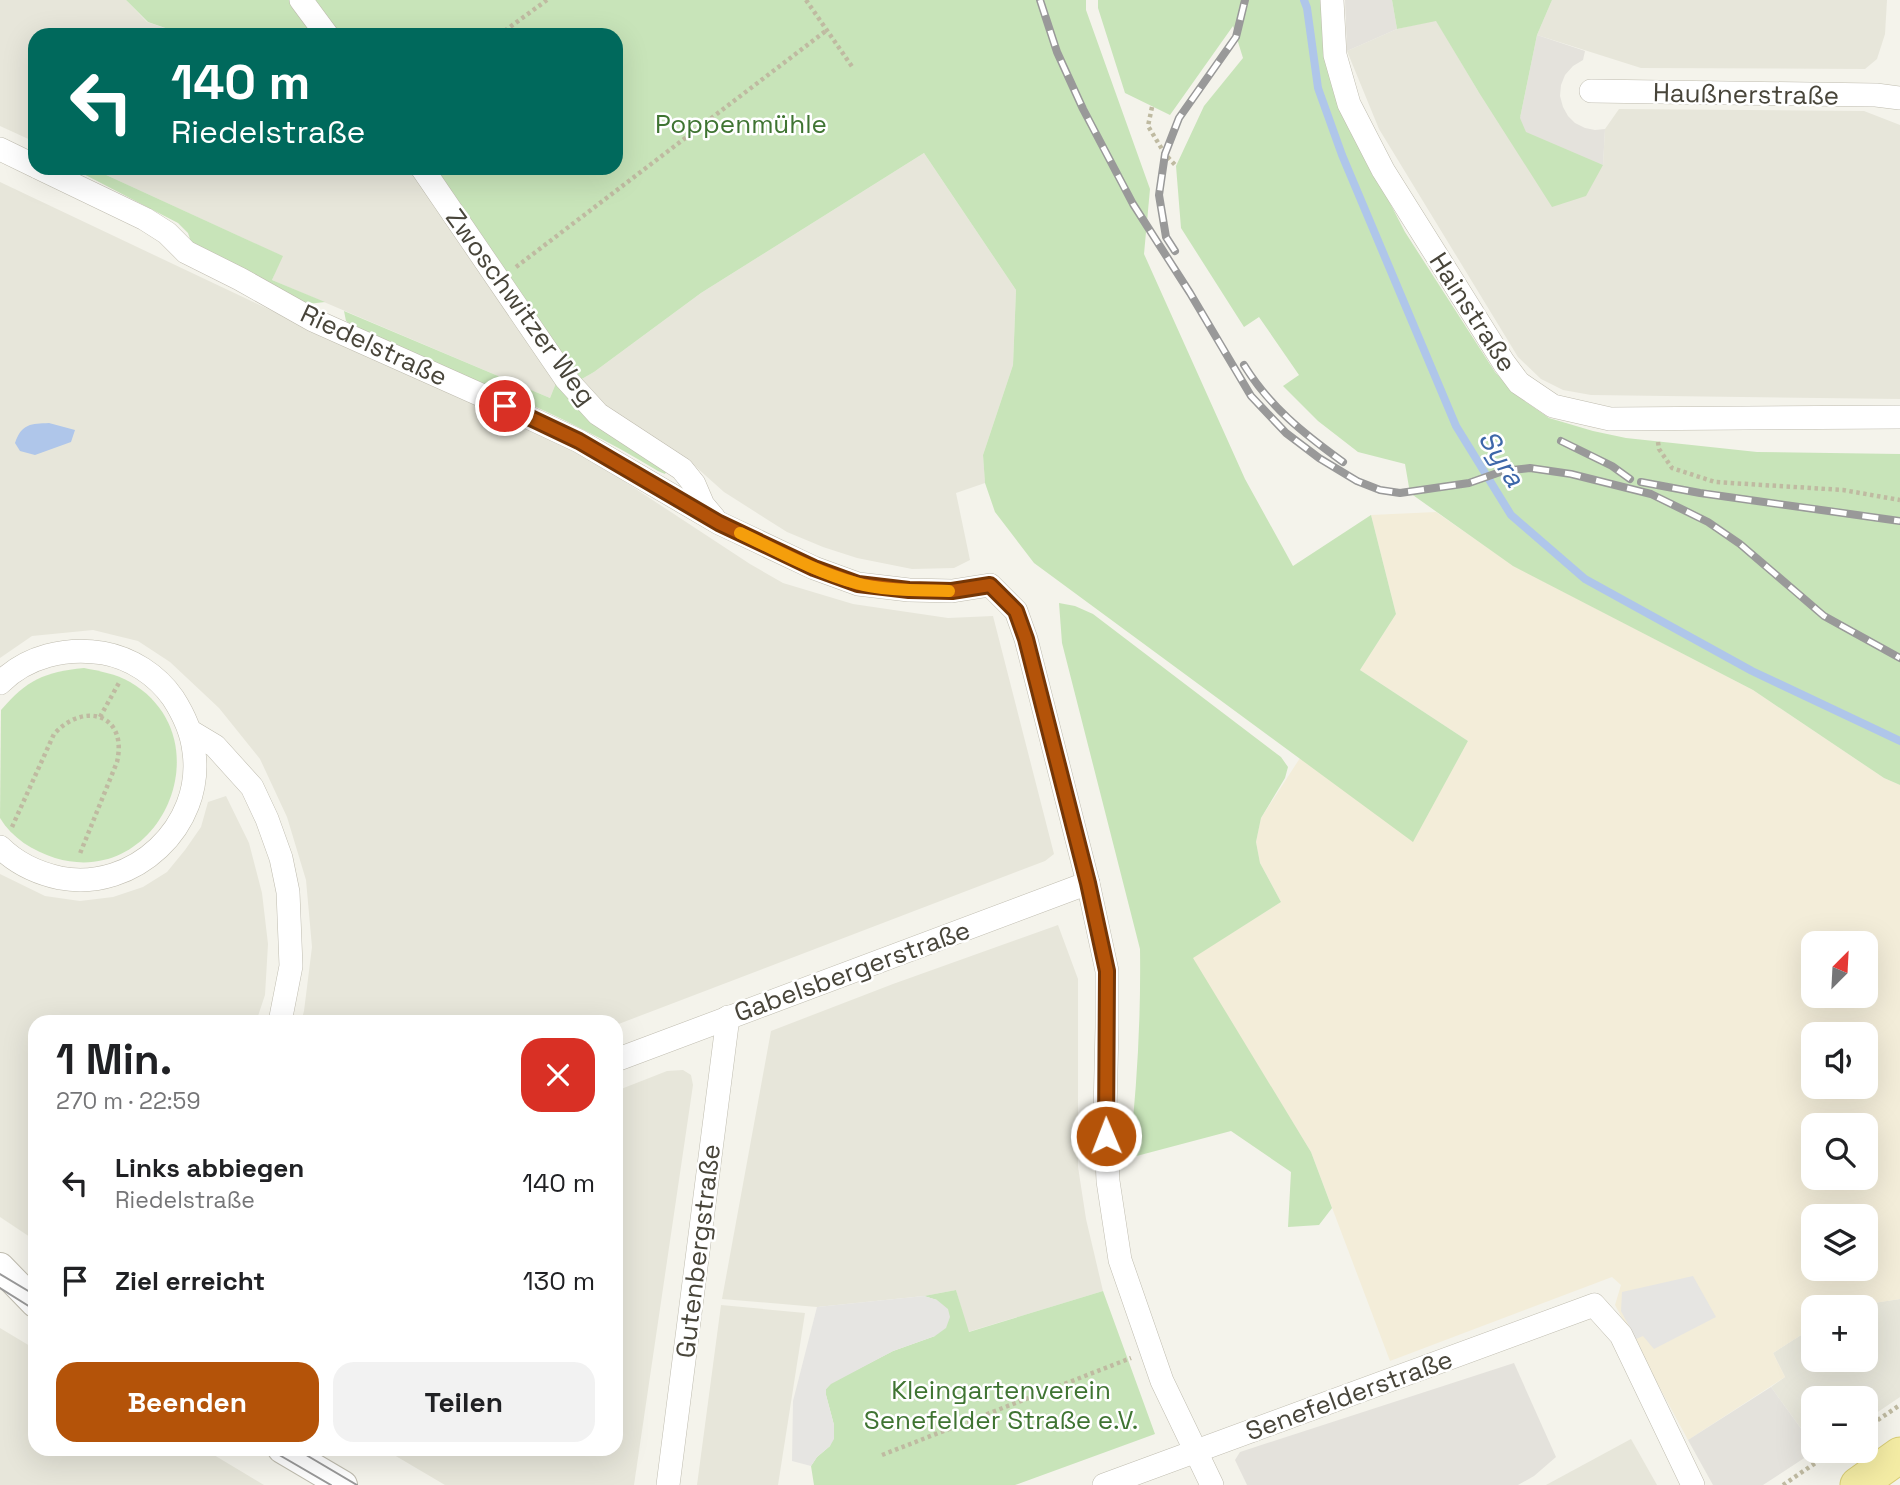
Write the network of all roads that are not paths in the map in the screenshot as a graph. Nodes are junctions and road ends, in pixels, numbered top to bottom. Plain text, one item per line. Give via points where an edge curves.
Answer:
1 (301, 0) edge
2 (1332, 0) edge
3 (322, 28) edge
4 (1591, 92) dead end
5 (1900, 98) edge
6 (0, 149) edge
7 (28, 163) edge
8 (54, 175) edge
9 (427, 175) edge
10 (1900, 417) edge
11 (719, 523) junction
12 (0, 683) edge
13 (190, 731) junction
14 (1, 848) edge
15 (1088, 883) junction
16 (281, 1015) edge
17 (728, 1017) junction
18 (623, 1057) edge
19 (0, 1267) edge
20 (0, 1293) edge
21 (28, 1296) edge
22 (28, 1301) edge
23 (1195, 1451) junction
24 (1900, 1455) edge
25 (294, 1456) edge
26 (342, 1485) edge
27 (668, 1485) edge
28 (1104, 1485) edge
29 (1212, 1485) edge
30 (1693, 1485) edge
31 (1858, 1485) edge

1 - 3 street
2 - 10 street, Hainstraße via 1335,55 1349,104 1383,170 1519,383 1553,406 1610,419
4 - 5 street, Haußnerstraße
6 - 7 street, Riedelstraße
8 - 11 street, Riedelstraße via 145,219 186,252 313,320 579,441
9 - 11 street, Zwoschwitzer Weg via 566,379 598,414 682,469
11 - 15 street, Riedelstraße via 858,584 952,591 990,585 1016,611 1026,639
12 - 13 street via 46,655 90,651 112,655 152,676 181,710
13 - 14 street via 194,776 182,819 169,838 135,866 92,880 69,880 27,867
13 - 16 street via 215,746 252,786 281,858 288,892 291,966
15 - 17 street, Gabelsbergerstraße
15 - 23 street via 1107,971 1108,1181 1120,1259 1162,1381
17 - 18 street, Gabelsbergerstraße
17 - 27 street, Gutenbergstraße
19 - 21 street
20 - 22 street
23 - 28 street, Senefelderstraße
23 - 29 street
23 - 30 street, Senefelderstraße via 1594,1305 1621,1335
24 - 31 main road
25 - 26 street

